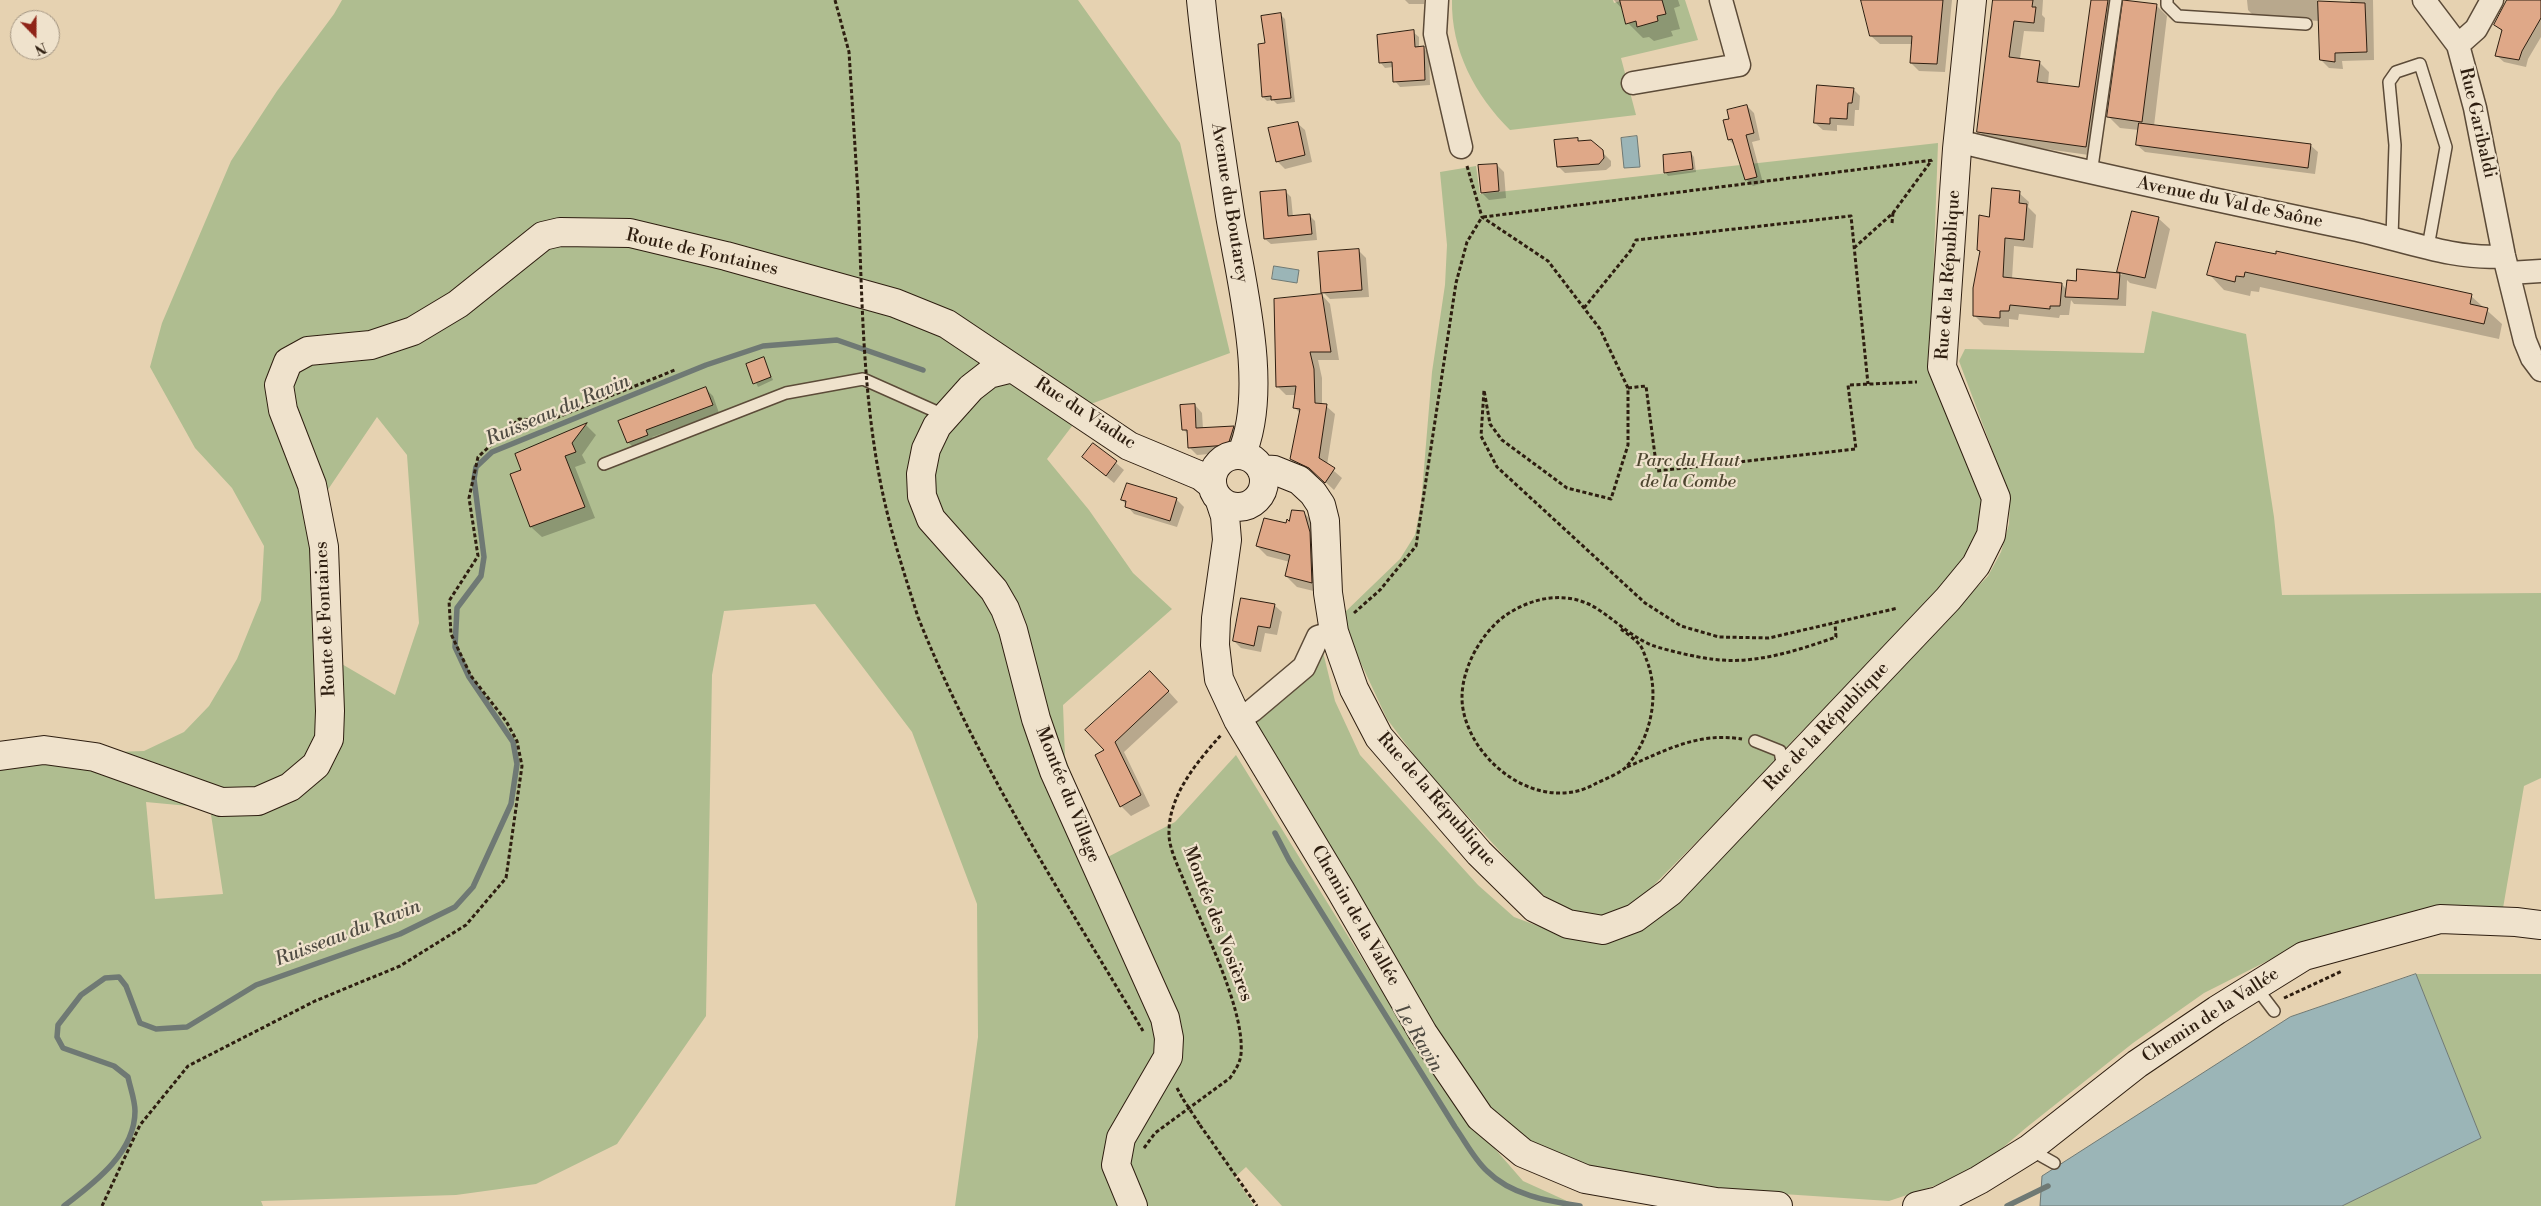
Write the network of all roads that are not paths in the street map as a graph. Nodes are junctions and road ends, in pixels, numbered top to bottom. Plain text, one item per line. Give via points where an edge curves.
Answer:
1 (1201, 0) edge
2 (1437, 0) edge
3 (1721, 0) edge
4 (1972, 0) edge
5 (2116, 0) edge
6 (2168, 0) edge
7 (2424, 0) edge
8 (2492, 0) edge
9 (2306, 24) dead end
10 (2458, 45) junction
11 (1633, 82) dead end
12 (1957, 141) junction
13 (1461, 147) road end
14 (2090, 174) junction
15 (2392, 237) junction
16 (2428, 246) junction
17 (2507, 265) junction
18 (2541, 271) edge
19 (1013, 368) junction
20 (2541, 370) edge
21 (946, 416) junction
22 (604, 464) dead end
23 (1240, 479) junction
24 (1334, 632) junction
25 (1236, 716) junction
26 (1755, 741) road end
27 (1255, 749) joint
28 (0, 756) edge
29 (1784, 772) junction
30 (2541, 925) edge
31 (2029, 1149) junction
32 (2054, 1164) dead end
33 (1133, 1206) edge
34 (1778, 1206) edge
35 (1917, 1206) edge

1 - 23 street, Avenue du Boutarey via 1208,70 1249,316 1252,405
2 - 13 street via 1435,34
3 - 11 street via 1739,65
4 - 12 street, Rue de la République
5 - 14 lane
6 - 9 lane via 2168,5 2178,16
7 - 10 street, Rue Garibaldi
8 - 10 street via 2476,29
10 - 17 street, Rue Garibaldi via 2475,108
12 - 14 street, Avenue du Val de Saône
12 - 29 street, Rue de la République via 1942,367 1996,498 1991,535 1976,565 1948,599
14 - 15 street, Avenue du Val de Saône
15 - 16 street, Avenue du Val de Saône
15 - 16 lane via 2396,145 2388,82 2396,72 2420,64 2446,148
16 - 17 street, Avenue du Val de Saône
17 - 18 street, Avenue du Val de Saône
17 - 20 street, Rue Garibaldi via 2531,342 2532,358
19 - 21 street, Montée du Village via 989,374 971,388
19 - 23 street, Rue du Viaduc via 1129,446
19 - 28 street, Route de Fontaines via 947,324 895,303 630,233 560,232 543,236 458,304 413,331 371,345 308,351 288,362 280,385 283,410 312,485 324,547 329,739 316,765 290,787 258,801 221,802 95,757 44,750
21 - 22 lane via 863,380 786,393
21 - 33 street, Montée du Village via 937,426 926,449 921,474 922,496 931,519 994,590 1006,609 1054,771 1165,1018 1168,1057 1121,1138 1116,1165
23 - 24 street, Rue de la République via 1274,492 1294,494 1306,501 1313,511 1325,555
23 - 25 street, Avenue du Boutarey via 1225,516 1227,540 1214,644 1218,680
24 - 25 street via 1318,637 1304,667 1253,710
24 - 29 street, Rue de la République via 1354,689 1379,737 1479,854 1535,908 1568,924 1603,930 1635,918 1670,892
25 - 27 street, Avenue du Boutarey
26 - 29 lane via 1780,751
27 - 34 street, Chemin de la Vallée via 1342,891 1423,1033 1480,1117 1523,1152 1585,1179 1716,1202
30 - 31 street, Chemin de la Vallée via 2440,919 2304,956 2266,1000 2137,1064
31 - 32 lane
31 - 35 street, Chemin de la Vallée via 1938,1201

